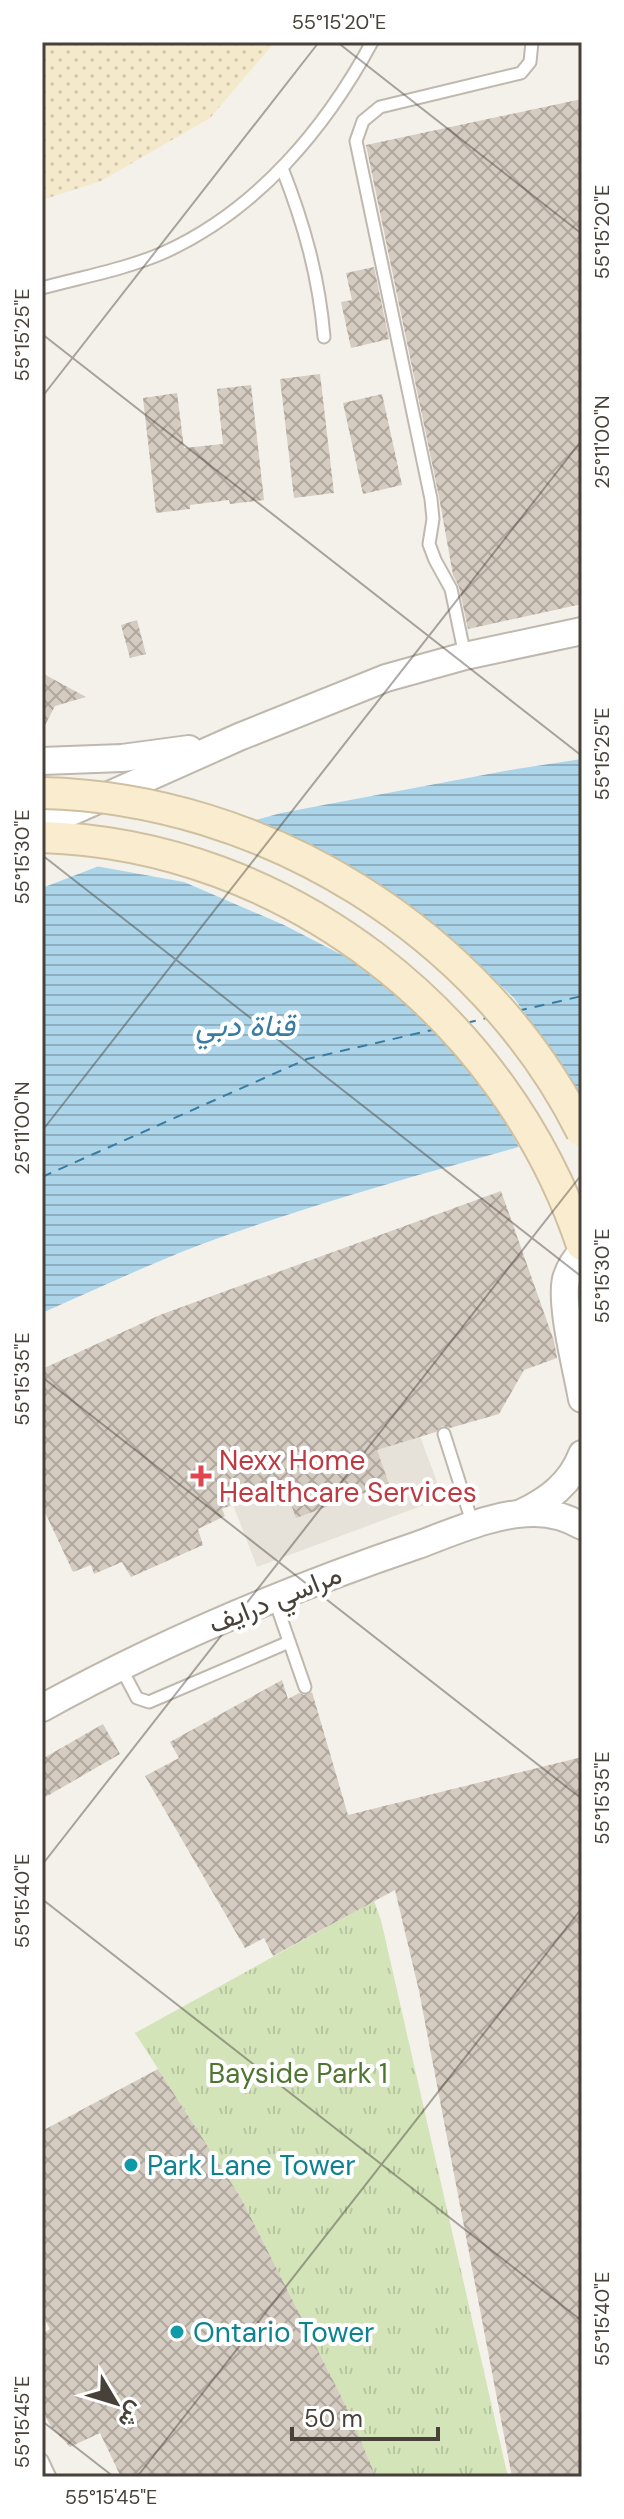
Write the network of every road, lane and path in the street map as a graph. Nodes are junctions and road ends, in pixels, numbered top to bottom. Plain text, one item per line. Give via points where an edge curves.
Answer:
1 (372, 42) edge
2 (532, 42) edge
3 (282, 168) junction
4 (42, 288) edge
5 (324, 337) dead end
6 (582, 631) edge
7 (465, 656) junction
8 (239, 737) junction
9 (42, 761) edge
10 (42, 793) edge
11 (42, 825) edge
12 (42, 837) edge
13 (582, 1132) edge
14 (582, 1245) edge
15 (582, 1252) edge
16 (582, 1399) edge
17 (444, 1434) dead end
18 (582, 1454) edge
19 (518, 1514) junction
20 (473, 1526) junction
21 (582, 1526) edge
22 (274, 1598) junction
23 (289, 1642) junction
24 (121, 1668) junction
25 (305, 1687) dead end
26 (42, 1708) edge
27 (42, 2460) edge
28 (50, 2477) edge

1 - 3 lane via 345,88
2 - 7 lane via 530,62 521,73 380,107 363,121 356,141 431,499 429,544 451,589
3 - 4 lane via 207,229 164,252
3 - 5 lane via 311,250
6 - 7 street
7 - 8 street via 386,678
8 - 9 street via 152,755
8 - 11 street
10 - 13 main road, bridge via 104,797 193,816 279,847 360,890 433,944 498,1009 553,1082
12 - 14 main road via 132,848 215,870 293,905 366,950 432,1005 489,1069 536,1140
15 - 16 street via 566,1278 564,1298
17 - 20 lane
18 - 19 street, مراسي درايف via 560,1489
19 - 20 street, مراسي درايف
19 - 21 street, مراسي درايف via 555,1515
20 - 22 street, مراسي درايف
22 - 23 lane
22 - 24 street, مراسي درايف
23 - 24 lane via 156,1701 137,1698
23 - 25 lane
24 - 26 street, مراسي درايف
27 - 28 lane

